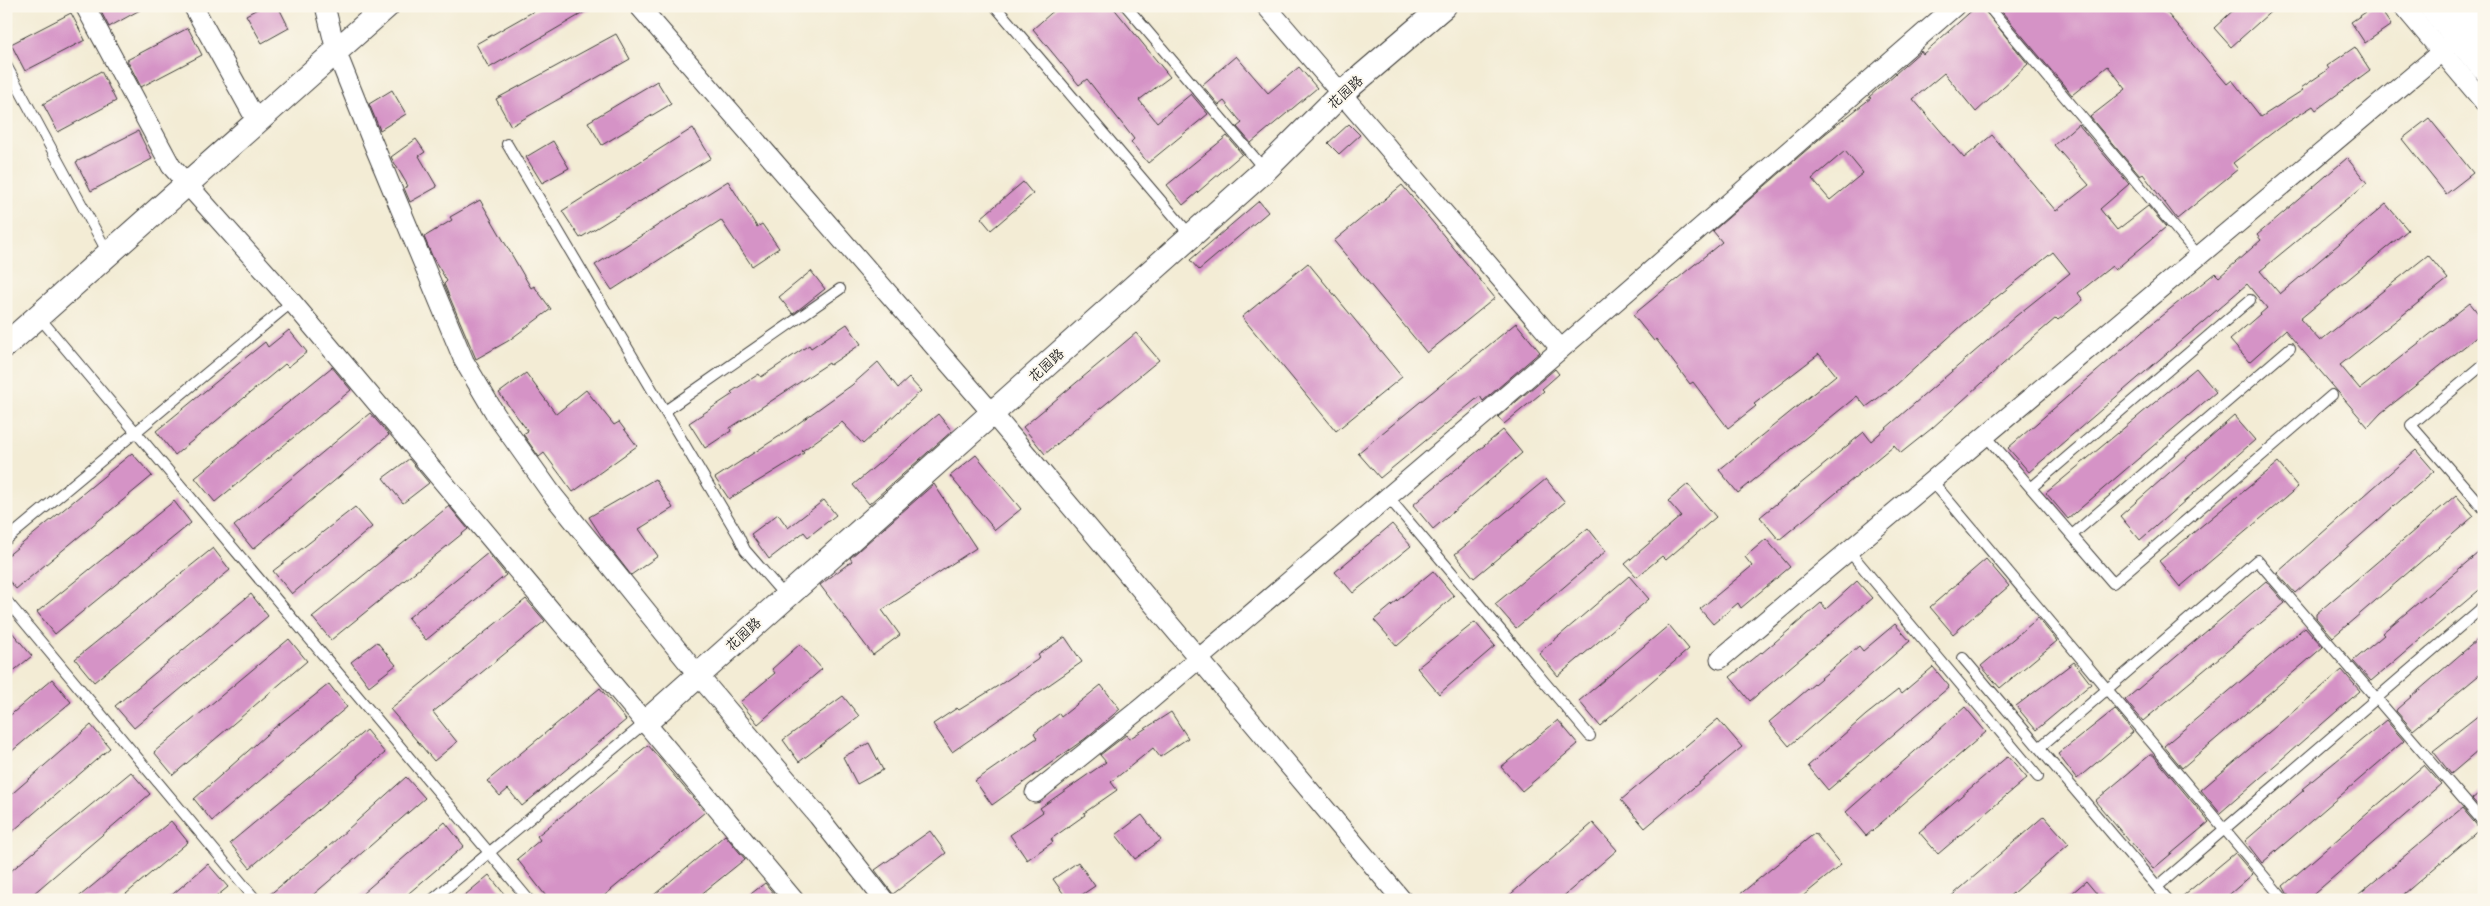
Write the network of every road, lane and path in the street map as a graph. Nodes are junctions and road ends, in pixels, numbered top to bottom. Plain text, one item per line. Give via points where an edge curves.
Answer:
1 (85, 6) edge
2 (193, 6) edge
3 (325, 6) edge
4 (386, 6) edge
5 (639, 6) edge
6 (995, 6) edge
7 (1126, 6) edge
8 (1266, 6) edge
9 (1444, 6) edge
10 (1955, 6) edge
11 (1988, 6) edge
12 (2402, 6) edge
13 (2433, 6) edge
14 (2460, 6) edge
15 (2461, 41) edge
16 (336, 51) junction
17 (6, 65) edge
18 (2484, 66) edge
19 (1341, 94) junction
20 (2484, 102) edge
21 (257, 122) junction
22 (507, 144) dead end
23 (1265, 170) junction
24 (187, 185) junction
25 (1191, 236) junction
26 (109, 255) junction
27 (2198, 256) junction
28 (840, 289) dead end
29 (2250, 300) dead end
30 (292, 302) junction
31 (39, 317) junction
32 (6, 345) edge
33 (2290, 348) dead end
34 (1562, 349) junction
35 (2484, 364) edge
36 (2332, 395) dead end
37 (665, 412) junction
38 (992, 413) junction
39 (136, 431) junction
40 (1986, 436) junction
41 (1932, 481) junction
42 (2031, 488) junction
43 (1388, 497) junction
44 (2484, 509) edge
45 (2072, 535) junction
46 (6, 540) edge
47 (1849, 551) junction
48 (785, 596) junction
49 (6, 600) edge
50 (2484, 606) edge
51 (1963, 658) dead end
52 (1199, 659) junction
53 (1720, 659) dead end
54 (698, 675) junction
55 (2106, 690) junction
56 (2377, 699) junction
57 (646, 722) junction
58 (1590, 736) dead end
59 (2039, 748) junction
60 (2038, 777) dead end
61 (1035, 793) dead end
62 (2484, 822) edge
63 (2224, 830) junction
64 (489, 852) junction
65 (2157, 888) junction
66 (256, 900) edge
67 (432, 900) edge
68 (529, 900) edge
69 (794, 900) edge
70 (884, 900) edge
71 (1402, 900) edge
72 (2168, 900) edge
73 (2284, 900) edge

1 - 24 street via 171,166
2 - 21 street
3 - 16 street
4 - 16 street
5 - 38 street
6 - 25 lane
7 - 23 lane
8 - 19 street
9 - 19 street, 花园路
10 - 34 street
11 - 27 lane
12 - 15 street
13 - 15 main road
14 - 15 main road
15 - 18 main road
15 - 20 street
15 - 27 street
16 - 21 street
16 - 54 street via 464,361 496,414 552,494
17 - 26 lane
19 - 23 street, 花园路
19 - 34 street
21 - 24 street
22 - 37 lane
23 - 25 street, 花园路
24 - 26 street
24 - 30 street
25 - 38 street, 花园路
26 - 31 street
27 - 40 street
28 - 37 lane
29 - 42 lane
30 - 39 lane
30 - 57 street
31 - 32 street
31 - 39 lane
33 - 45 lane
34 - 43 street
35 - 44 lane via 2411,425
36 - 45 lane via 2113,583
37 - 48 lane via 745,550
38 - 48 street, 花园路
38 - 52 street
39 - 46 lane
39 - 64 lane
40 - 41 street
40 - 42 lane
41 - 47 street
41 - 55 lane
42 - 45 lane
43 - 52 street
43 - 58 lane
47 - 53 street
47 - 60 lane
48 - 54 street, 花园路
49 - 66 lane
50 - 56 lane
51 - 59 lane
52 - 61 street
52 - 71 street
54 - 57 street, 花园路
54 - 70 street via 818,816
55 - 56 lane via 2256,560
55 - 59 lane
55 - 63 lane
56 - 62 lane
56 - 63 lane
57 - 64 lane
57 - 69 street
59 - 65 lane
63 - 65 lane
63 - 73 lane
64 - 67 lane
64 - 68 lane
65 - 72 lane

